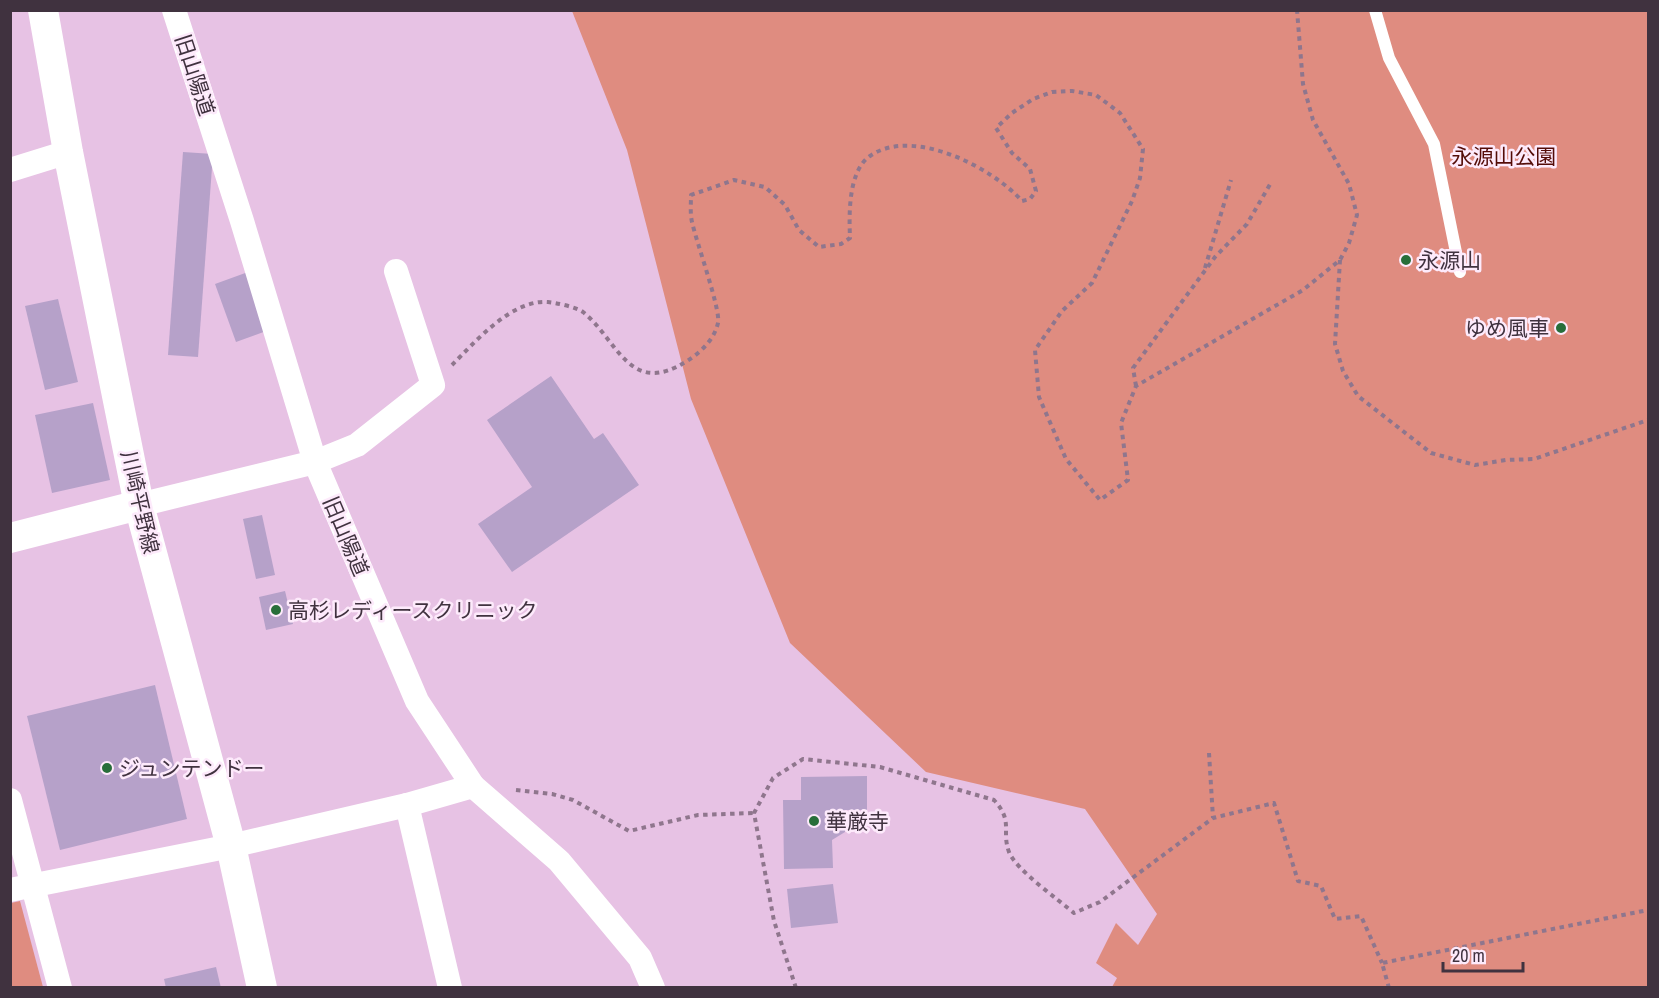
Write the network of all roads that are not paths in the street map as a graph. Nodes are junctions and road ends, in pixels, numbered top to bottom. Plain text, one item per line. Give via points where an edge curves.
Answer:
1 (43, 10) edge
2 (174, 10) edge
3 (1375, 10) edge
4 (68, 152) junction
5 (10, 170) edge
6 (396, 271) dead end
7 (1460, 272) dead end
8 (315, 462) junction
9 (139, 505) junction
10 (10, 538) edge
11 (473, 786) junction
12 (10, 800) edge
13 (407, 805) junction
14 (231, 846) junction
15 (21, 887) edge
16 (60, 987) edge
17 (262, 987) edge
18 (450, 987) edge
19 (653, 987) edge

1 - 4 street, 川崎平野線
2 - 8 street, 旧山陽道
3 - 7 lane via 1389,58 1434,144
4 - 5 street
4 - 9 street, 川崎平野線
6 - 8 street via 433,385 357,445
8 - 9 street
8 - 11 street, 旧山陽道 via 417,701
9 - 10 street
9 - 14 street, 川崎平野線
11 - 13 street
11 - 19 street, 旧山陽道 via 559,861 640,958
12 - 15 street
13 - 14 street
13 - 18 street
14 - 15 street
14 - 17 street, 川崎平野線
15 - 16 street

